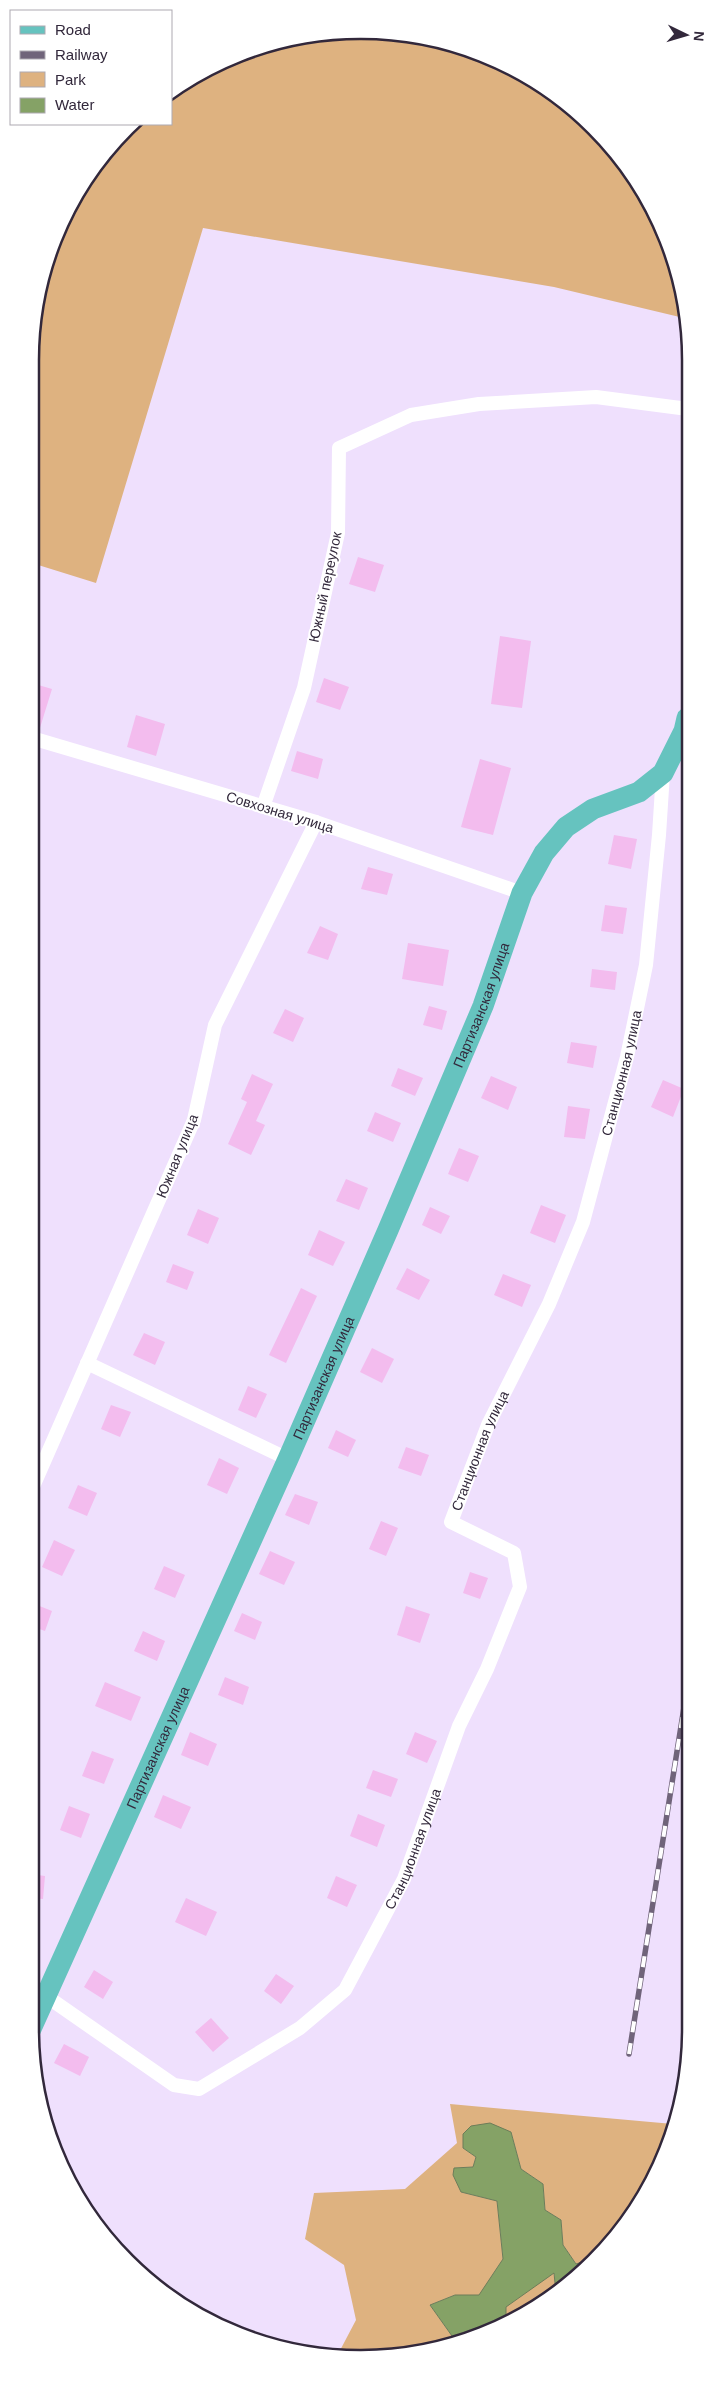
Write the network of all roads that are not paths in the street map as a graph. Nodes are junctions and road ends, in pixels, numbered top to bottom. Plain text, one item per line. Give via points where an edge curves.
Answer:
1 (682, 408) edge
2 (682, 735) edge
3 (39, 741) edge
4 (663, 773) junction
5 (263, 807) junction
6 (316, 822) junction
7 (522, 893) junction
8 (87, 1363) junction
9 (288, 1459) junction
10 (39, 1473) edge
11 (46, 1996) junction
12 (39, 2011) edge

1 - 5 street, Южный переулок via 596,397 479,404 412,415 339,448 338,533 304,688
2 - 4 main road, Станционная улица
3 - 5 street, Совхозная улица
4 - 7 main road, Партизанская улица via 639,792 593,809 566,827 544,853
4 - 11 street, Станционная улица via 646,965 583,1222 549,1304 488,1425 451,1522 514,1553 520,1587 487,1669 459,1726 404,1879 345,1990 300,2028 199,2089 174,2085
5 - 6 street, Совхозная улица
6 - 7 street, Совхозная улица
6 - 8 street, Южная улица via 215,1025 194,1120
7 - 9 main road, Партизанская улица via 483,1006
8 - 9 street
8 - 10 street, Южная улица
9 - 11 main road, Партизанская улица
11 - 12 main road, Партизанская улица

